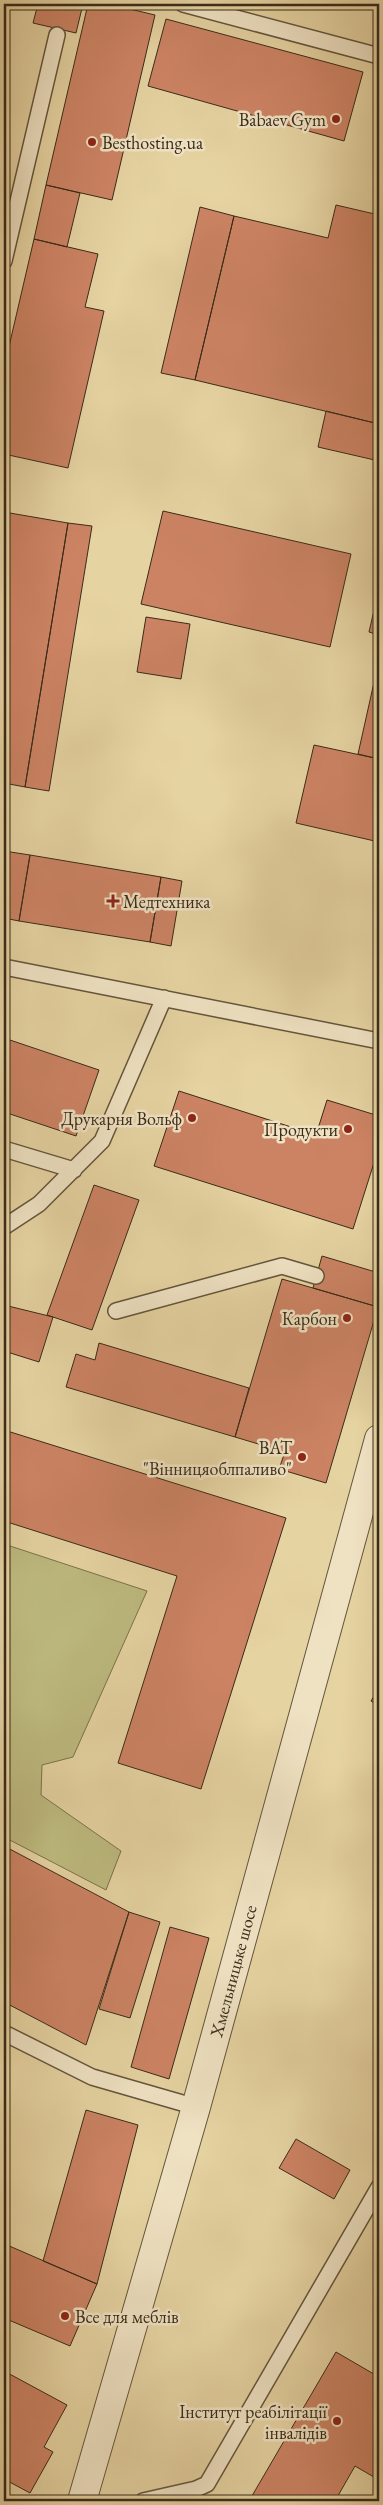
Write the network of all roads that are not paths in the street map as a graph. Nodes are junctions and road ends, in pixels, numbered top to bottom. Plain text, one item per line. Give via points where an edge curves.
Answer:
1 (183, 4) edge
2 (56, 35) dead end
3 (379, 56) edge
4 (4, 261) edge
5 (4, 967) edge
6 (164, 998) junction
7 (379, 1041) edge
8 (4, 1150) edge
9 (74, 1170) junction
10 (4, 1227) edge
11 (316, 1276) dead end
12 (116, 1311) dead end
13 (379, 1439) edge
14 (371, 1501) edge
15 (4, 2033) edge
16 (196, 2106) junction
17 (379, 2187) edge
18 (82, 2501) edge
19 (142, 2501) edge

1 - 3 lane
2 - 4 lane
5 - 6 lane
6 - 7 lane
6 - 9 lane via 102,1141
8 - 9 lane
9 - 10 lane via 39,1204
11 - 12 lane via 282,1266
13 - 14 street, Хмельницьке шосе
14 - 16 street, Хмельницьке шосе
15 - 16 lane via 92,2077
16 - 18 street, Хмельницьке шосе
17 - 19 lane via 207,2484

